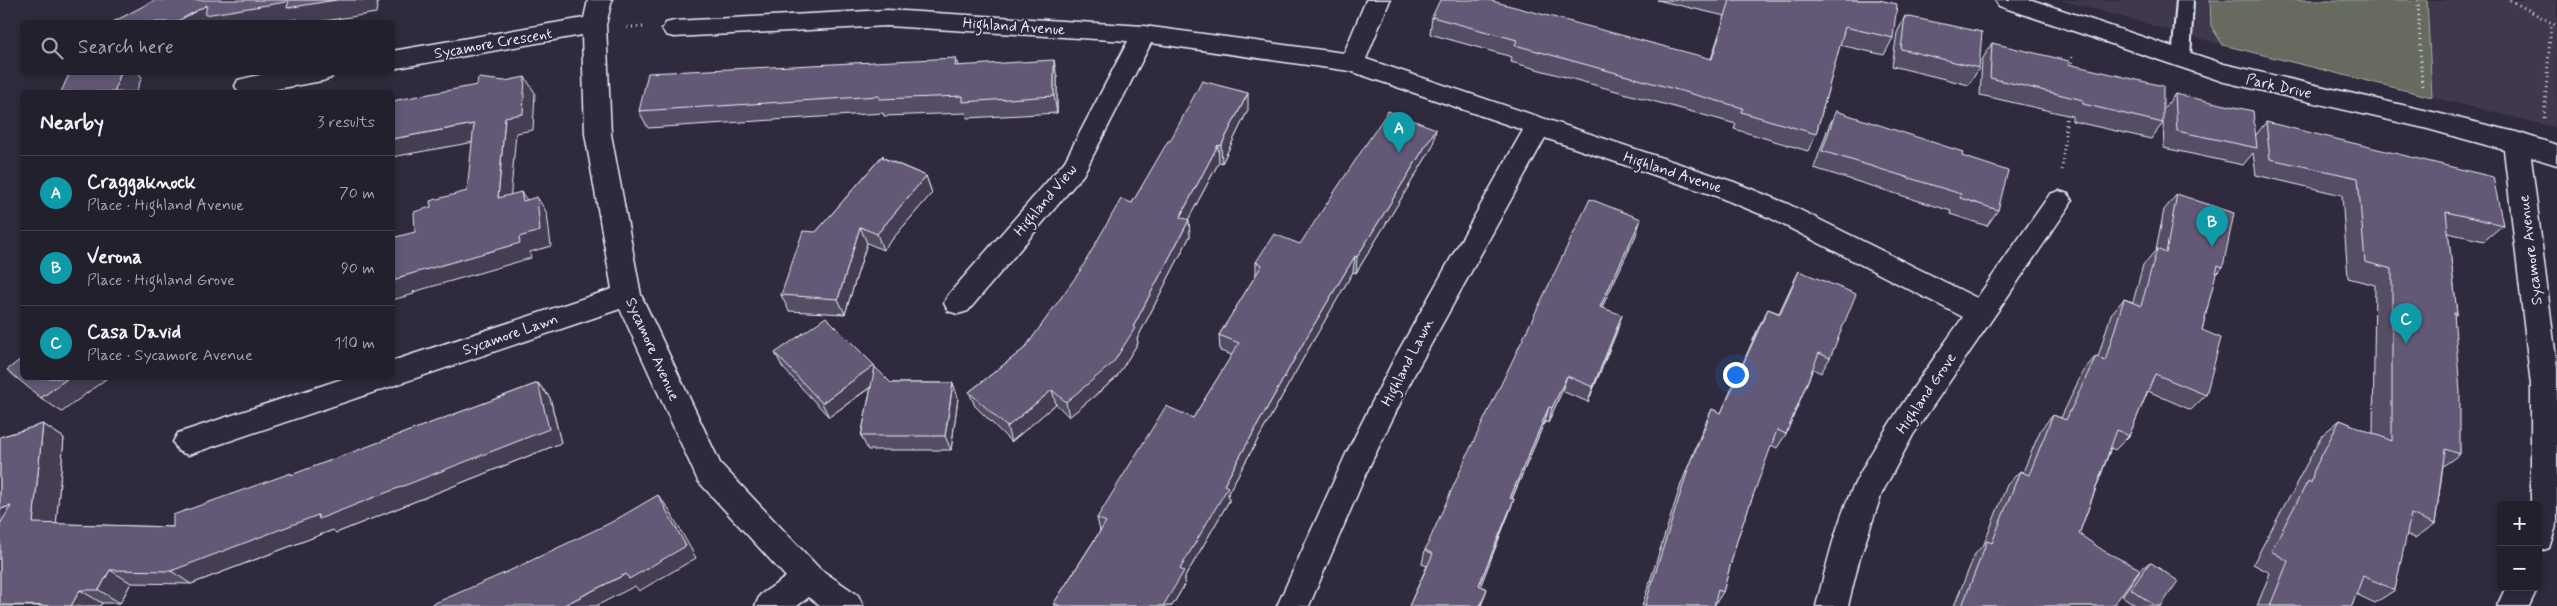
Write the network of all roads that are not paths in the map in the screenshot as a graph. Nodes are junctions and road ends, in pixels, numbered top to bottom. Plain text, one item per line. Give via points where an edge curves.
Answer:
1 (1378, 0) edge
2 (2007, 0) edge
3 (2185, 0) edge
4 (597, 12) edge
5 (674, 29) road end
6 (1144, 34) junction
7 (395, 59) edge
8 (2181, 60) junction
9 (1352, 63) junction
10 (306, 75) edge
11 (247, 86) dead end
12 (1538, 127) junction
13 (2516, 142) junction
14 (2552, 153) edge
15 (2059, 200) road end
16 (627, 295) junction
17 (958, 303) dead end
18 (1981, 313) junction
19 (395, 372) edge
20 (374, 380) edge
21 (188, 442) dead end
22 (2542, 522) edge
23 (809, 579) junction
24 (2520, 591) edge
25 (770, 606) edge
26 (847, 606) edge
27 (1294, 606) edge
28 (1832, 606) edge
29 (2513, 606) edge

1 - 9 street
2 - 8 street, Park Drive
3 - 8 lane
4 - 7 street, Sycamore Crescent
4 - 16 street, Sycamore Avenue via 598,134
5 - 6 street, Highland Avenue via 887,18
6 - 9 street, Highland Avenue
6 - 17 street, Highland View via 1074,168
8 - 13 street, Park Drive
9 - 12 street, Highland Avenue
10 - 11 street
12 - 18 street, Highland Avenue via 1734,192 1779,211
12 - 27 street, Highland Lawn via 1404,367 1356,463
13 - 14 street, Park Drive
13 - 22 street, Sycamore Avenue via 2545,385 2546,505
15 - 18 street, Highland Grove
16 - 19 street, Sycamore Lawn
16 - 23 street, Sycamore Avenue via 709,472
18 - 28 street, Highland Grove via 1903,426 1868,489 1843,561
20 - 21 street
23 - 25 street
23 - 26 street, Sycamore Avenue
24 - 29 street

